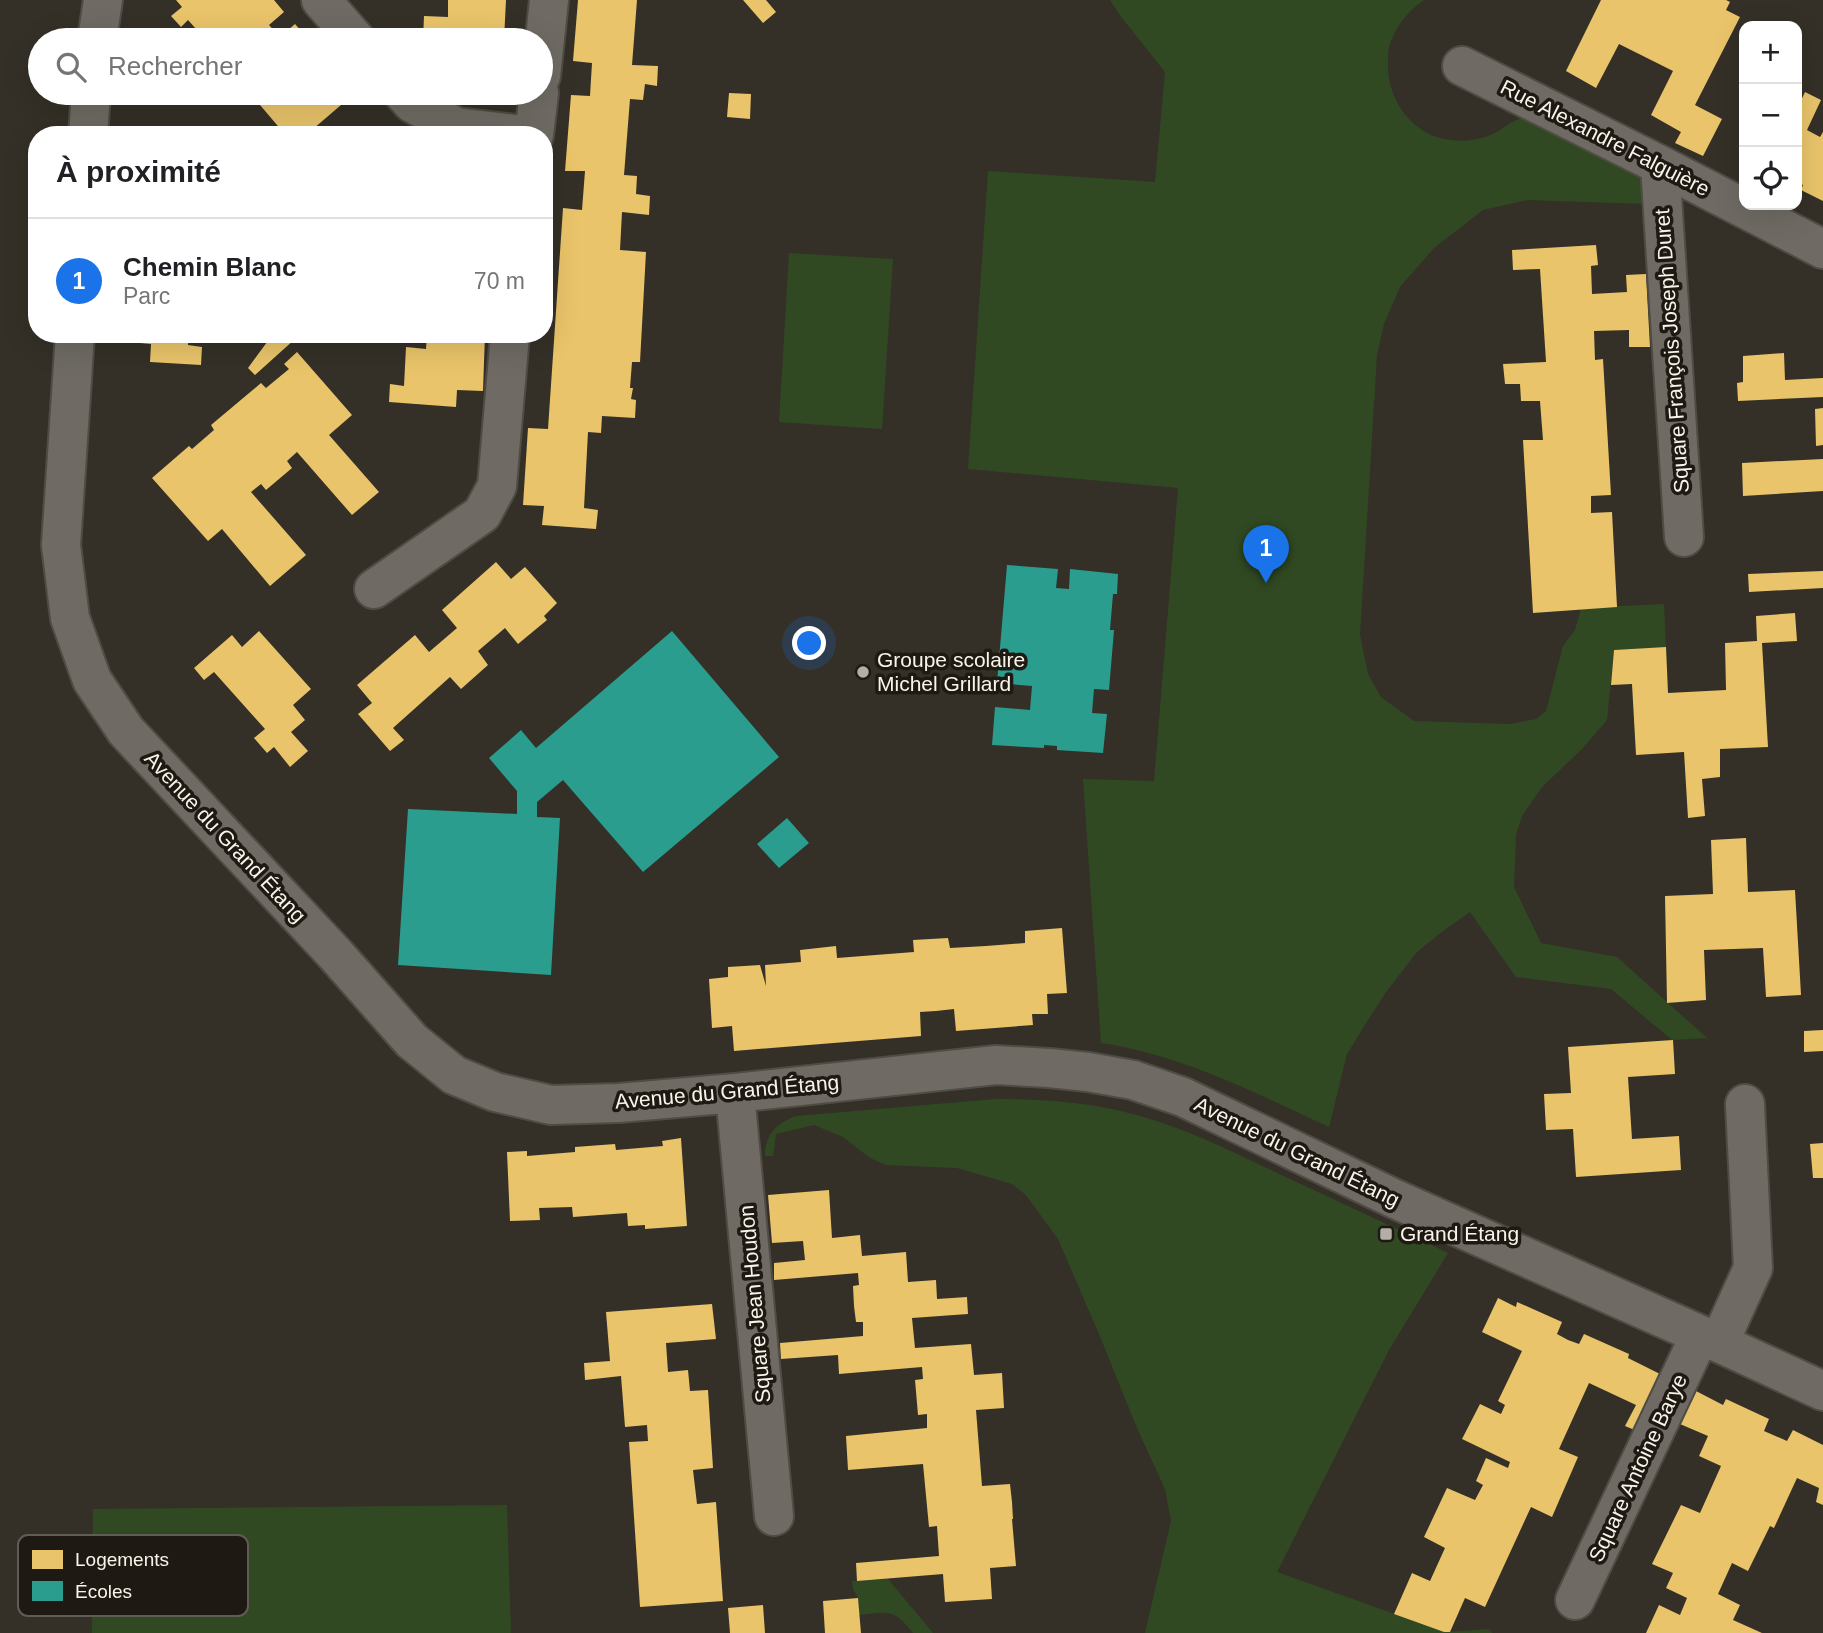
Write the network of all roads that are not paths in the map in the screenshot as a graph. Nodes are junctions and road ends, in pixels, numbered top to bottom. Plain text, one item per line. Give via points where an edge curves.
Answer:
1 (103, 0) edge
2 (321, 0) edge
3 (549, 0) edge
4 (99, 28) edge
5 (346, 28) edge
6 (546, 28) edge
7 (1462, 66) dead end
8 (90, 105) edge
9 (416, 105) edge
10 (538, 105) edge
11 (89, 126) edge
12 (454, 126) edge
13 (535, 126) edge
14 (1660, 165) junction
15 (1823, 249) edge
16 (74, 343) edge
17 (508, 343) edge
18 (1684, 537) dead end
19 (374, 589) dead end
20 (735, 1093) junction
21 (1745, 1104) dead end
22 (1710, 1339) junction
23 (1823, 1391) edge
24 (774, 1516) dead end
25 (1575, 1600) dead end

1 - 4 street
2 - 5 street
3 - 6 street
7 - 14 street, Rue Alexandre Falguière
8 - 11 street
9 - 12 street
10 - 13 street
14 - 15 street, Rue Alexandre Falguière
14 - 18 street, Square François Joseph Duret
16 - 20 street, Avenue du Grand Étang via 61,545 70,618 92,680 127,731 412,1041 454,1075 495,1092 551,1105
17 - 19 street via 497,486 482,514
20 - 22 street, Avenue du Grand Étang via 996,1065 1133,1080 1183,1097 1395,1199
20 - 24 street, Square Jean Houdon
21 - 22 street, Square Antoine Barye via 1753,1268
22 - 23 street, Avenue du Grand Étang
22 - 25 street, Square Antoine Barye

